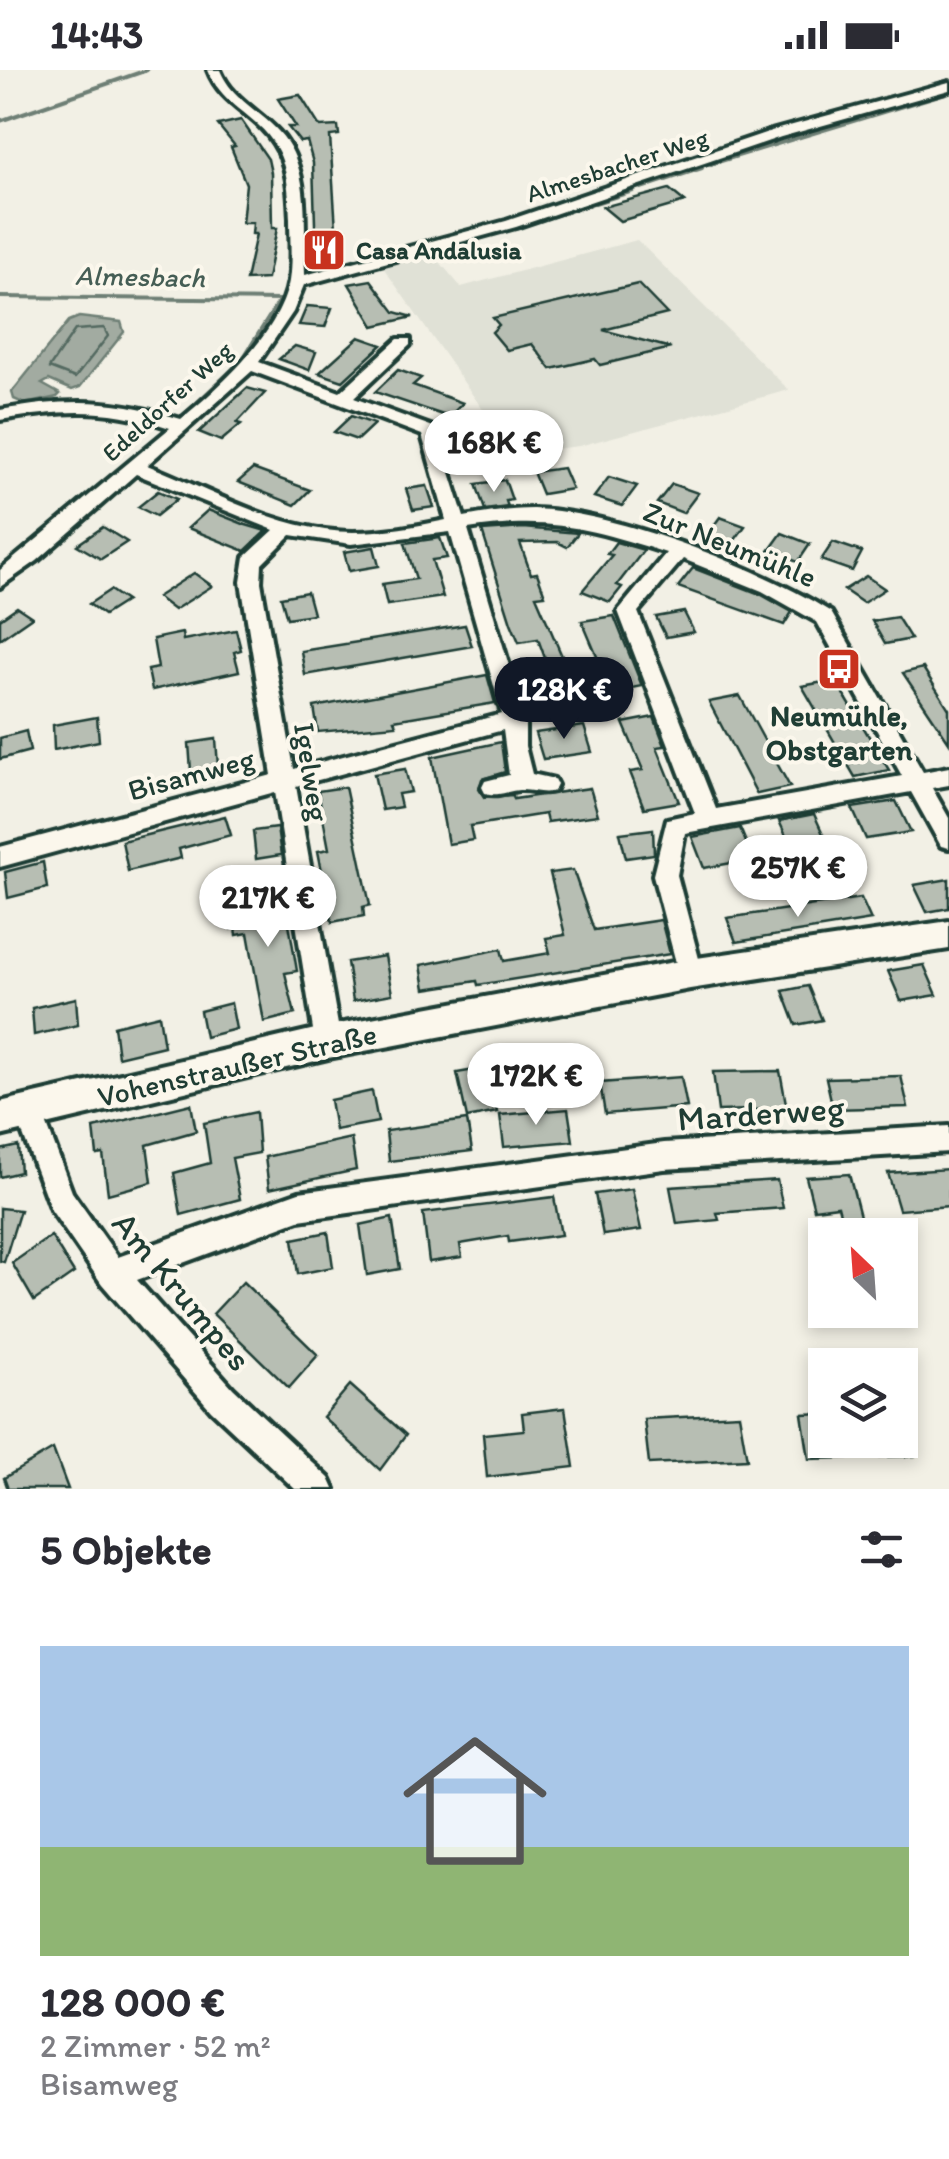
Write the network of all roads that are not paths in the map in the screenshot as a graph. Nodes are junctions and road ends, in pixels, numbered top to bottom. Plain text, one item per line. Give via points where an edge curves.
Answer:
1 (214, 70) edge
2 (949, 86) edge
3 (297, 282) junction
4 (404, 342) dead end
5 (248, 364) junction
6 (343, 399) junction
7 (0, 416) edge
8 (183, 426) junction
9 (134, 466) junction
10 (458, 525) junction
11 (288, 527) junction
12 (677, 554) junction
13 (0, 580) edge
14 (514, 719) junction
15 (949, 776) edge
16 (283, 781) junction
17 (918, 782) junction
18 (493, 787) dead end
19 (709, 820) junction
20 (949, 839) edge
21 (0, 857) edge
22 (949, 935) edge
23 (690, 974) junction
24 (328, 1042) junction
25 (15, 1116) edge
26 (949, 1139) edge
27 (112, 1274) junction
28 (318, 1489) edge

1 - 3 street, Edeldorfer Weg via 230,97 270,129 293,168
2 - 3 street, Almesbacher Weg via 776,134 510,224
3 - 5 street, Edeldorfer Weg via 282,317
4 - 6 street
5 - 6 street
5 - 8 street, Edeldorfer Weg
6 - 10 street via 430,432
7 - 8 street via 85,401
8 - 9 street, Edeldorfer Weg
9 - 11 street, Zur Neumühle
9 - 13 street, Edeldorfer Weg
10 - 11 street, Zur Neumühle via 351,538
10 - 12 street, Zur Neumühle via 532,515 583,518
10 - 14 street
11 - 16 street, Igelweg via 252,562
12 - 17 street, Zur Neumühle via 806,602 824,618
12 - 19 street via 628,611
14 - 16 street, Bisamweg
14 - 18 street via 534,783
15 - 17 street
16 - 21 street, Bisamweg
16 - 24 street, Igelweg
17 - 19 street
17 - 20 street, Zur Neumühle
19 - 23 street via 675,826 665,875
22 - 23 main road, Vohenstraußer Straße
23 - 24 main road, Vohenstraußer Straße
24 - 25 main road, Vohenstraußer Straße
25 - 27 street, Am Krumpes
26 - 27 street, Marderweg via 664,1156 298,1206
27 - 28 street, Am Krumpes via 222,1399

